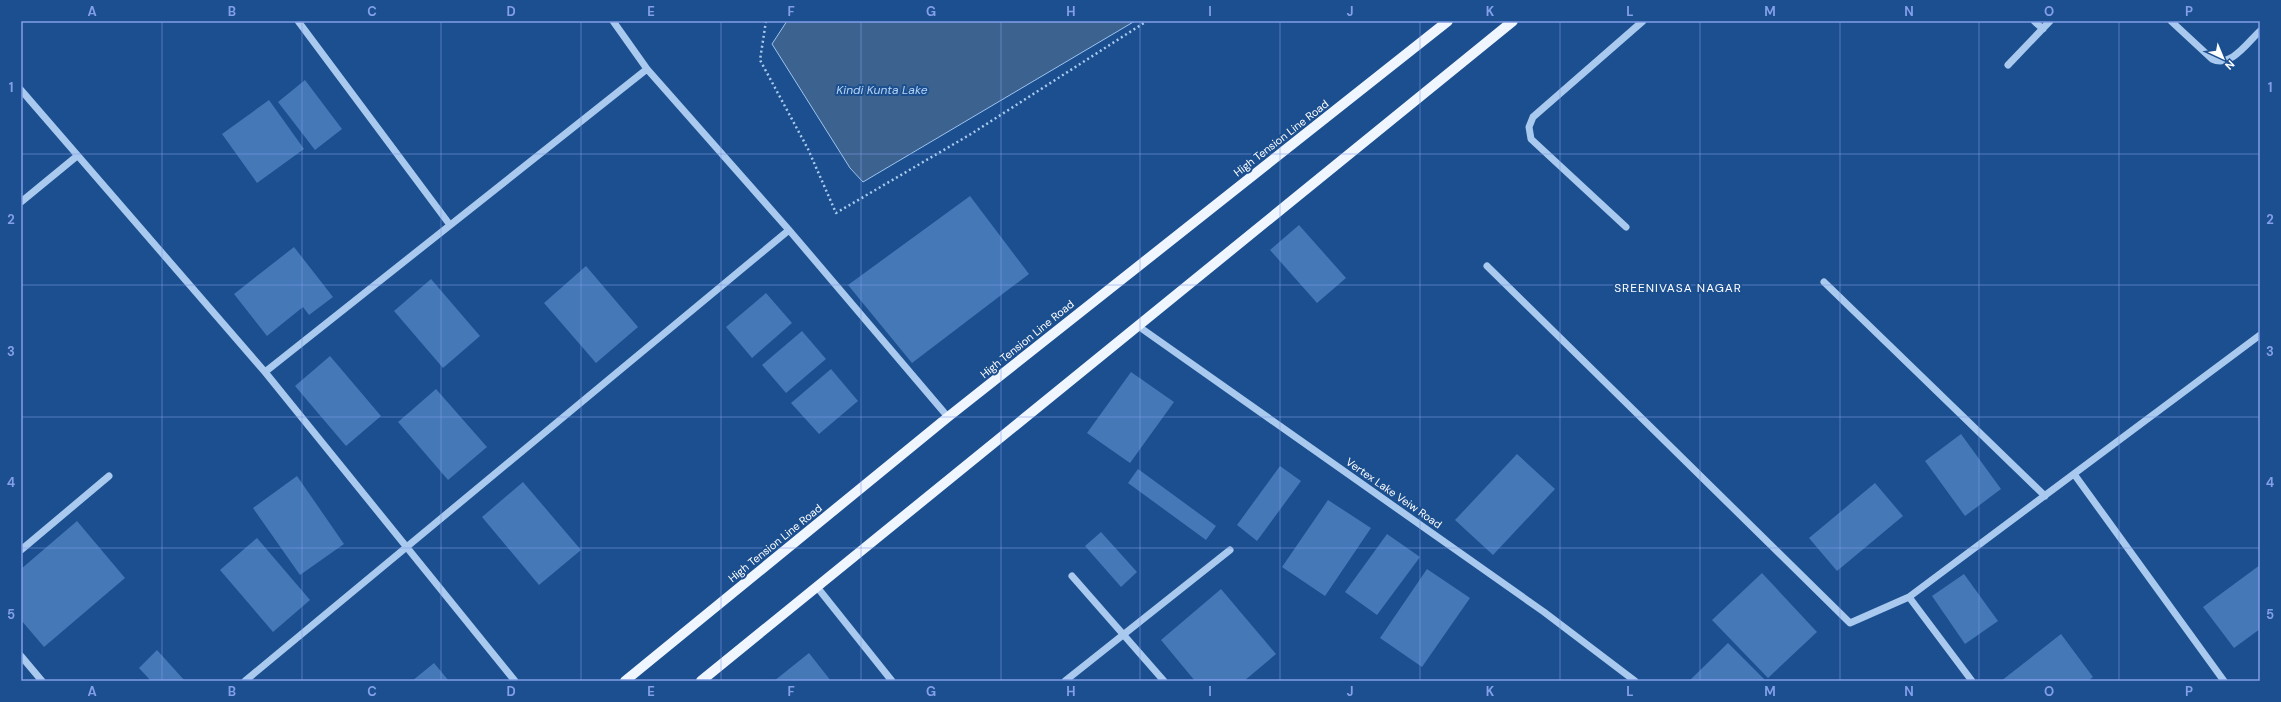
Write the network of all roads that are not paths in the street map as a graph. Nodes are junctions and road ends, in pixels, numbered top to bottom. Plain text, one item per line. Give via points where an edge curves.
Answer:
1 (298, 21) edge
2 (613, 21) edge
3 (1448, 21) edge
4 (1513, 21) edge
5 (1643, 21) edge
6 (2034, 21) edge
7 (2050, 21) edge
8 (2171, 21) edge
9 (2043, 29) junction
10 (2260, 31) edge
11 (2008, 65) dead end
12 (647, 69) junction
13 (21, 90) edge
14 (77, 156) junction
15 (21, 202) edge
16 (450, 225) junction
17 (1626, 227) dead end
18 (790, 230) junction
19 (1487, 266) dead end
20 (1824, 282) dead end
21 (1138, 326) junction
22 (2260, 335) edge
23 (265, 372) junction
24 (948, 417) junction
25 (2074, 474) junction
26 (109, 476) dead end
27 (2045, 496) junction
28 (407, 547) junction
29 (21, 550) edge
30 (1230, 550) dead end
31 (1072, 576) dead end
32 (817, 587) junction
33 (1909, 598) junction
34 (1123, 634) junction
35 (21, 656) edge
36 (42, 681) edge
37 (245, 681) edge
38 (515, 681) edge
39 (625, 681) edge
40 (701, 681) edge
41 (892, 681) edge
42 (1065, 681) edge
43 (1164, 681) edge
44 (1635, 681) edge
45 (1972, 681) edge
46 (2224, 681) edge

1 - 16 street
2 - 12 street
3 - 24 main road, High Tension Line Road
4 - 21 main road
5 - 17 street via 1533,117 1529,127 1531,139
6 - 9 street
7 - 9 street
8 - 10 street via 2212,59 2219,62 2229,60
9 - 11 street
12 - 16 street
12 - 18 street
13 - 14 street
14 - 15 street
14 - 23 street
16 - 23 street
18 - 24 street
18 - 28 street
19 - 33 street via 1850,623
20 - 27 street
21 - 32 main road
21 - 44 street, Vertex Lake Veiw Road via 1544,612
22 - 25 street
23 - 28 street
24 - 39 main road, High Tension Line Road
25 - 27 street
25 - 46 street
26 - 29 street
27 - 33 street
28 - 37 street
28 - 38 street
30 - 34 street
31 - 34 street
32 - 40 main road
32 - 41 street
33 - 45 street
34 - 42 street
34 - 43 street
35 - 36 street

